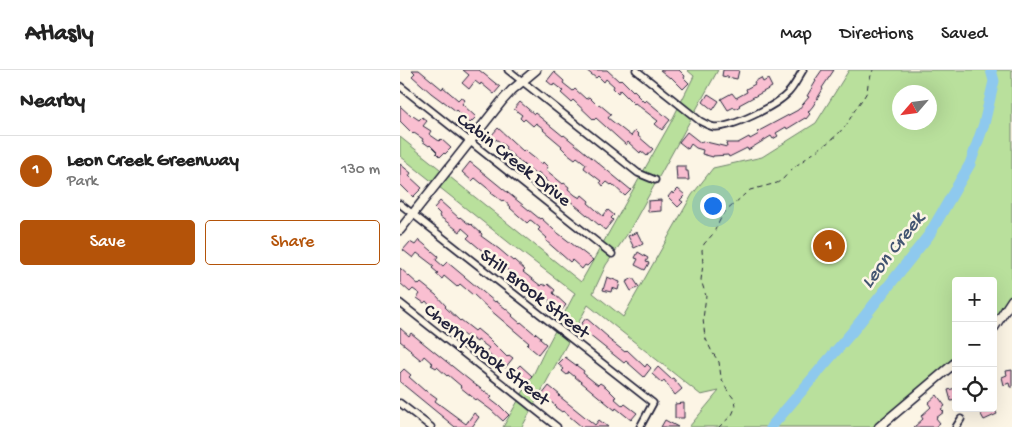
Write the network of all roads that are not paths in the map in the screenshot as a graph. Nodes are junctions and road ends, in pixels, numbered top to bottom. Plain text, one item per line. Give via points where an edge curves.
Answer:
1 (508, 70) edge
2 (536, 70) edge
3 (636, 70) edge
4 (803, 70) edge
5 (523, 82) junction
6 (400, 86) edge
7 (471, 142) junction
8 (655, 180) dead end
9 (400, 204) edge
10 (413, 214) junction
11 (400, 230) edge
12 (612, 254) dead end
13 (1012, 300) edge
14 (400, 303) edge
15 (997, 323) edge
16 (952, 365) edge
17 (400, 402) edge
18 (962, 419) dead end
19 (431, 427) edge
20 (557, 427) edge
21 (640, 427) edge
22 (879, 427) edge
23 (956, 427) edge

1 - 5 street
2 - 5 street
3 - 4 street via 700,121 715,127 732,125 782,98
5 - 7 street via 502,101
5 - 8 street via 638,173
6 - 7 street, Cabin Creek Drive
7 - 10 street
7 - 12 street, Cabin Creek Drive
9 - 10 street, Still Brook Street
10 - 11 street
10 - 21 street, Still Brook Street via 653,403
13 - 15 street
14 - 20 street, Cherrybrook Street
16 - 22 street
17 - 19 street
18 - 23 street

